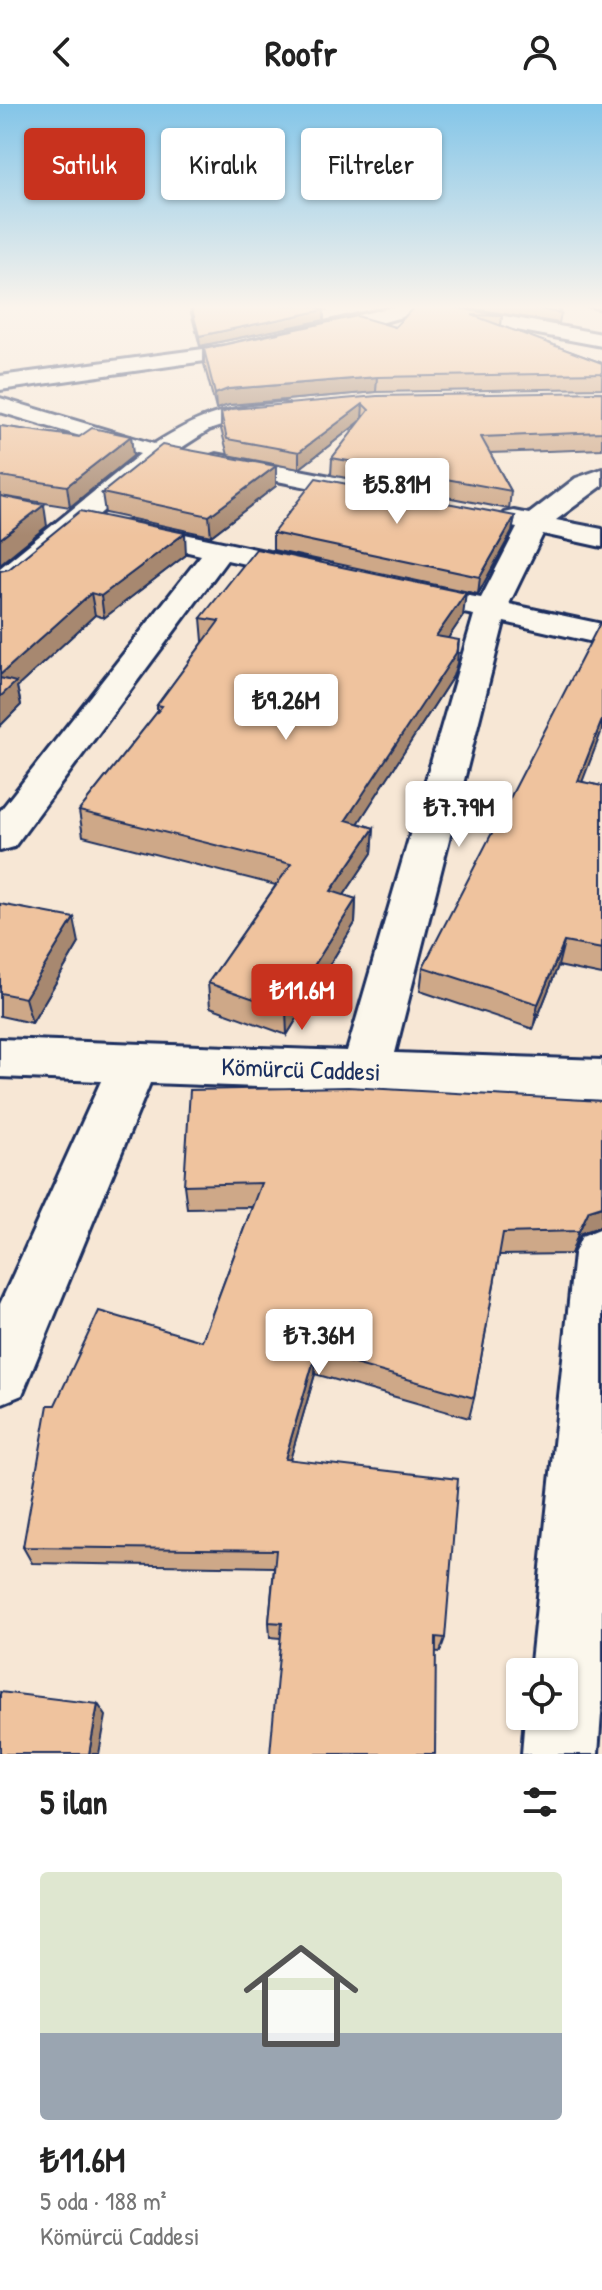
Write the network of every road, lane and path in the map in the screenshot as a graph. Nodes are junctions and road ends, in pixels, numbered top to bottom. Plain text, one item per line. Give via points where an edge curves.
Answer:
1 (0, 405) edge
2 (304, 408) edge
3 (158, 452) junction
4 (602, 477) edge
5 (393, 496) edge
6 (45, 514) edge
7 (487, 514) edge
8 (76, 519) junction
9 (534, 523) junction
10 (602, 538) edge
11 (220, 550) junction
12 (340, 577) edge
13 (0, 583) edge
14 (431, 597) edge
15 (491, 610) junction
16 (602, 634) edge
17 (0, 838) edge
18 (0, 1058) edge
19 (134, 1063) junction
20 (366, 1071) junction
21 (602, 1080) edge
22 (602, 1254) edge
23 (0, 1373) edge
24 (568, 1658) edge
25 (562, 1730) edge
26 (560, 1754) edge

1 - 3 street
2 - 3 street via 229,415 201,425
3 - 5 street
3 - 8 street
4 - 9 street
6 - 8 street
7 - 9 street
8 - 11 street
8 - 13 street
9 - 10 street
9 - 15 street
11 - 12 street
11 - 17 street
14 - 15 street
15 - 16 street
15 - 20 street
18 - 19 street, Kömürcü Caddesi
19 - 20 street, Kömürcü Caddesi
19 - 23 street
20 - 21 street, Kömürcü Caddesi
22 - 24 street
25 - 26 street

